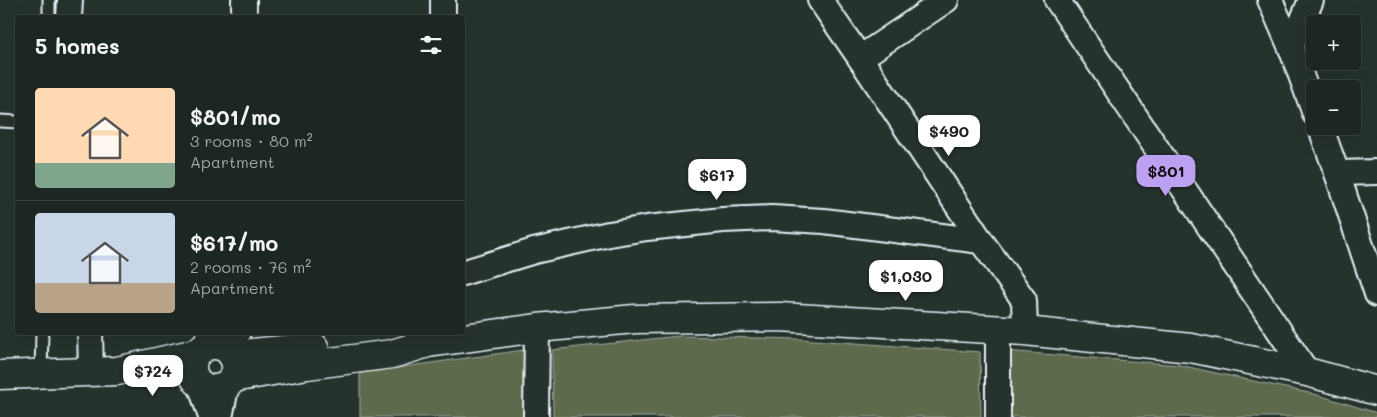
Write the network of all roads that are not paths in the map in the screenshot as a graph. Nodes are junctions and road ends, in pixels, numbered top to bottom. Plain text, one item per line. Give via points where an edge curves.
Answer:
1 (49, 0) edge
2 (70, 0) edge
3 (244, 0) edge
4 (444, 0) edge
5 (820, 0) edge
6 (946, 0) edge
7 (1057, 0) edge
8 (1270, 0) edge
9 (1311, 0) edge
10 (49, 15) edge
11 (70, 15) edge
12 (244, 15) edge
13 (443, 15) edge
14 (1291, 48) junction
15 (860, 58) junction
16 (1306, 89) edge
17 (0, 121) edge
18 (15, 122) edge
19 (1323, 135) edge
20 (1377, 172) edge
21 (1337, 173) junction
22 (981, 241) junction
23 (465, 272) edge
24 (1377, 294) edge
25 (537, 328) junction
26 (998, 329) junction
27 (1025, 331) junction
28 (42, 335) edge
29 (91, 335) edge
30 (278, 335) edge
31 (461, 335) edge
32 (465, 335) edge
33 (429, 338) edge
34 (299, 348) junction
35 (221, 354) edge
36 (104, 372) junction
37 (1307, 372) junction
38 (41, 374) junction
39 (0, 375) edge
40 (198, 382) junction
41 (1377, 391) edge
42 (211, 417) edge
43 (220, 417) edge
44 (536, 417) edge
45 (998, 417) edge

1 - 10 lane
2 - 11 street
3 - 12 street
4 - 13 street
5 - 15 street
6 - 15 street
7 - 37 street
8 - 14 street
9 - 14 street
14 - 16 street
15 - 22 street
17 - 18 lane
19 - 21 street
20 - 21 street
21 - 24 street
22 - 23 street via 824,221 723,220 609,234 534,251
22 - 27 street via 1024,300
25 - 26 main road via 635,319 779,317
25 - 32 main road
25 - 44 street
26 - 27 main road
26 - 45 street
27 - 37 main road via 1192,348
28 - 38 lane
29 - 36 street
30 - 34 main road
31 - 33 main road
33 - 34 main road
33 - 35 main road via 392,354 307,365
34 - 35 main road
35 - 36 main road
35 - 40 main road via 192,360 191,367
35 - 43 street
36 - 38 main road
36 - 40 main road
37 - 41 main road
38 - 39 main road
40 - 42 street

